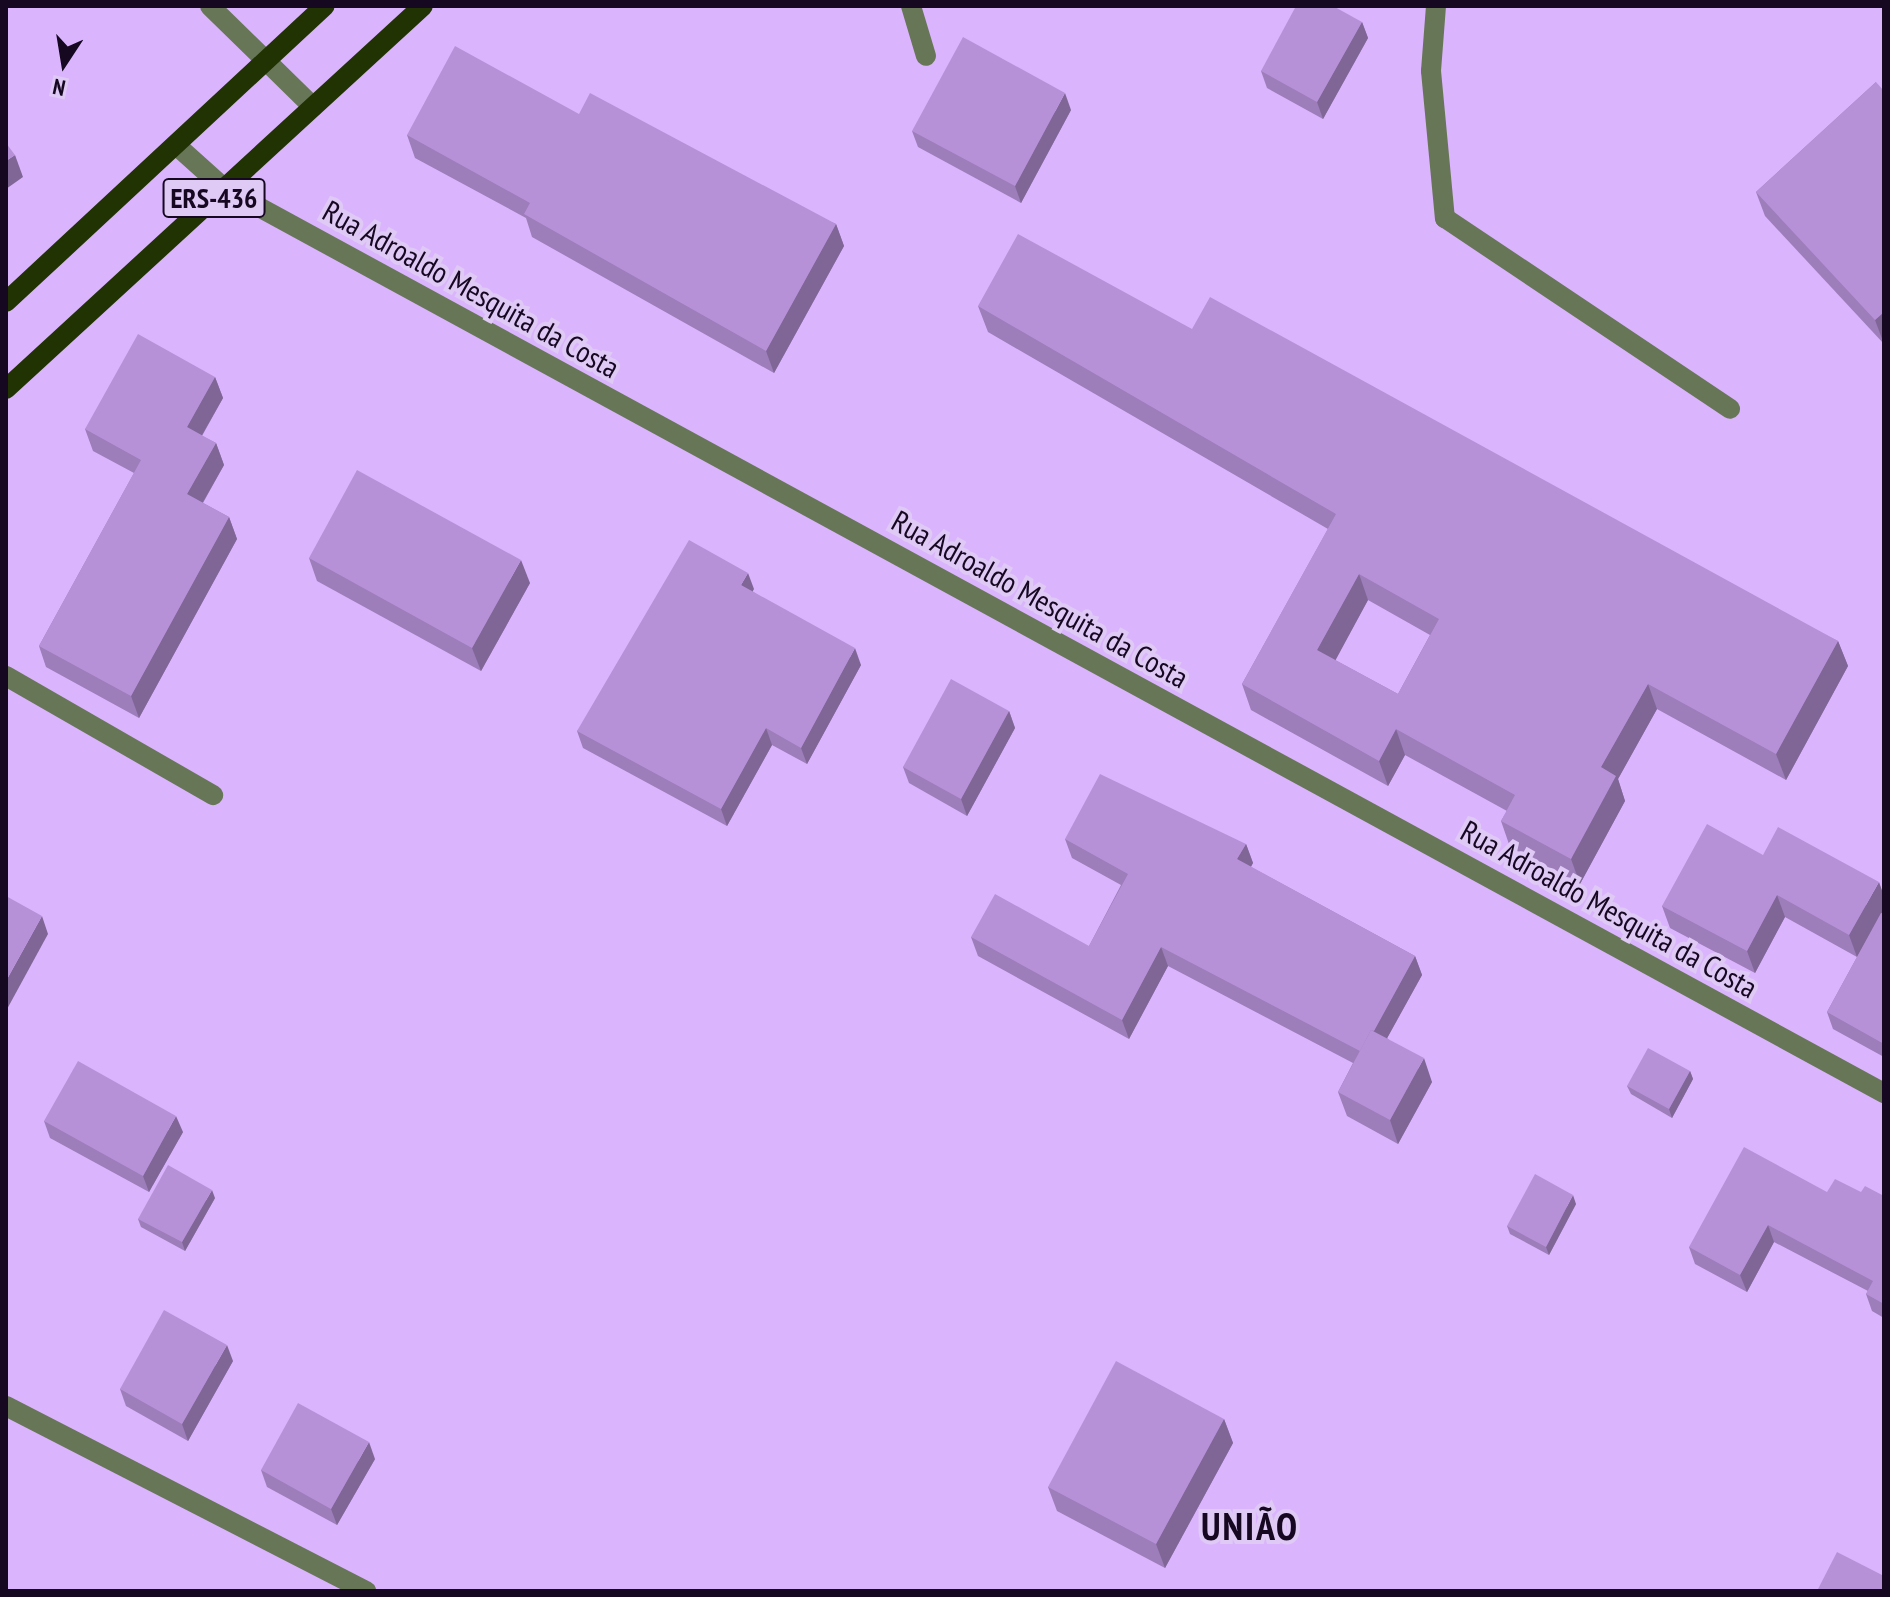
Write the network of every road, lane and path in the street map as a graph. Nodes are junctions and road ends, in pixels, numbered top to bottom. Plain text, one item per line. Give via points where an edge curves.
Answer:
1 (210, 6) edge
2 (325, 6) edge
3 (423, 6) edge
4 (911, 6) edge
5 (1436, 6) edge
6 (926, 56) dead end
7 (267, 61) junction
8 (313, 107) junction
9 (176, 145) junction
10 (224, 188) junction
11 (6, 302) edge
12 (6, 389) edge
13 (1730, 409) dead end
14 (6, 676) edge
15 (213, 795) dead end
16 (1884, 1093) edge
17 (6, 1406) edge
18 (366, 1591) edge

1 - 7 street
2 - 7 main road, ERS-436
3 - 8 main road, ERS-436
4 - 6 street
5 - 13 street via 1431,71 1445,218
7 - 8 street
7 - 9 main road, ERS-436
8 - 10 main road, ERS-436
9 - 10 street, Rua Adroaldo Mesquita da Costa
9 - 11 main road, ERS-436
10 - 12 main road, ERS-436
10 - 16 street, Rua Adroaldo Mesquita da Costa
14 - 15 street
17 - 18 street

